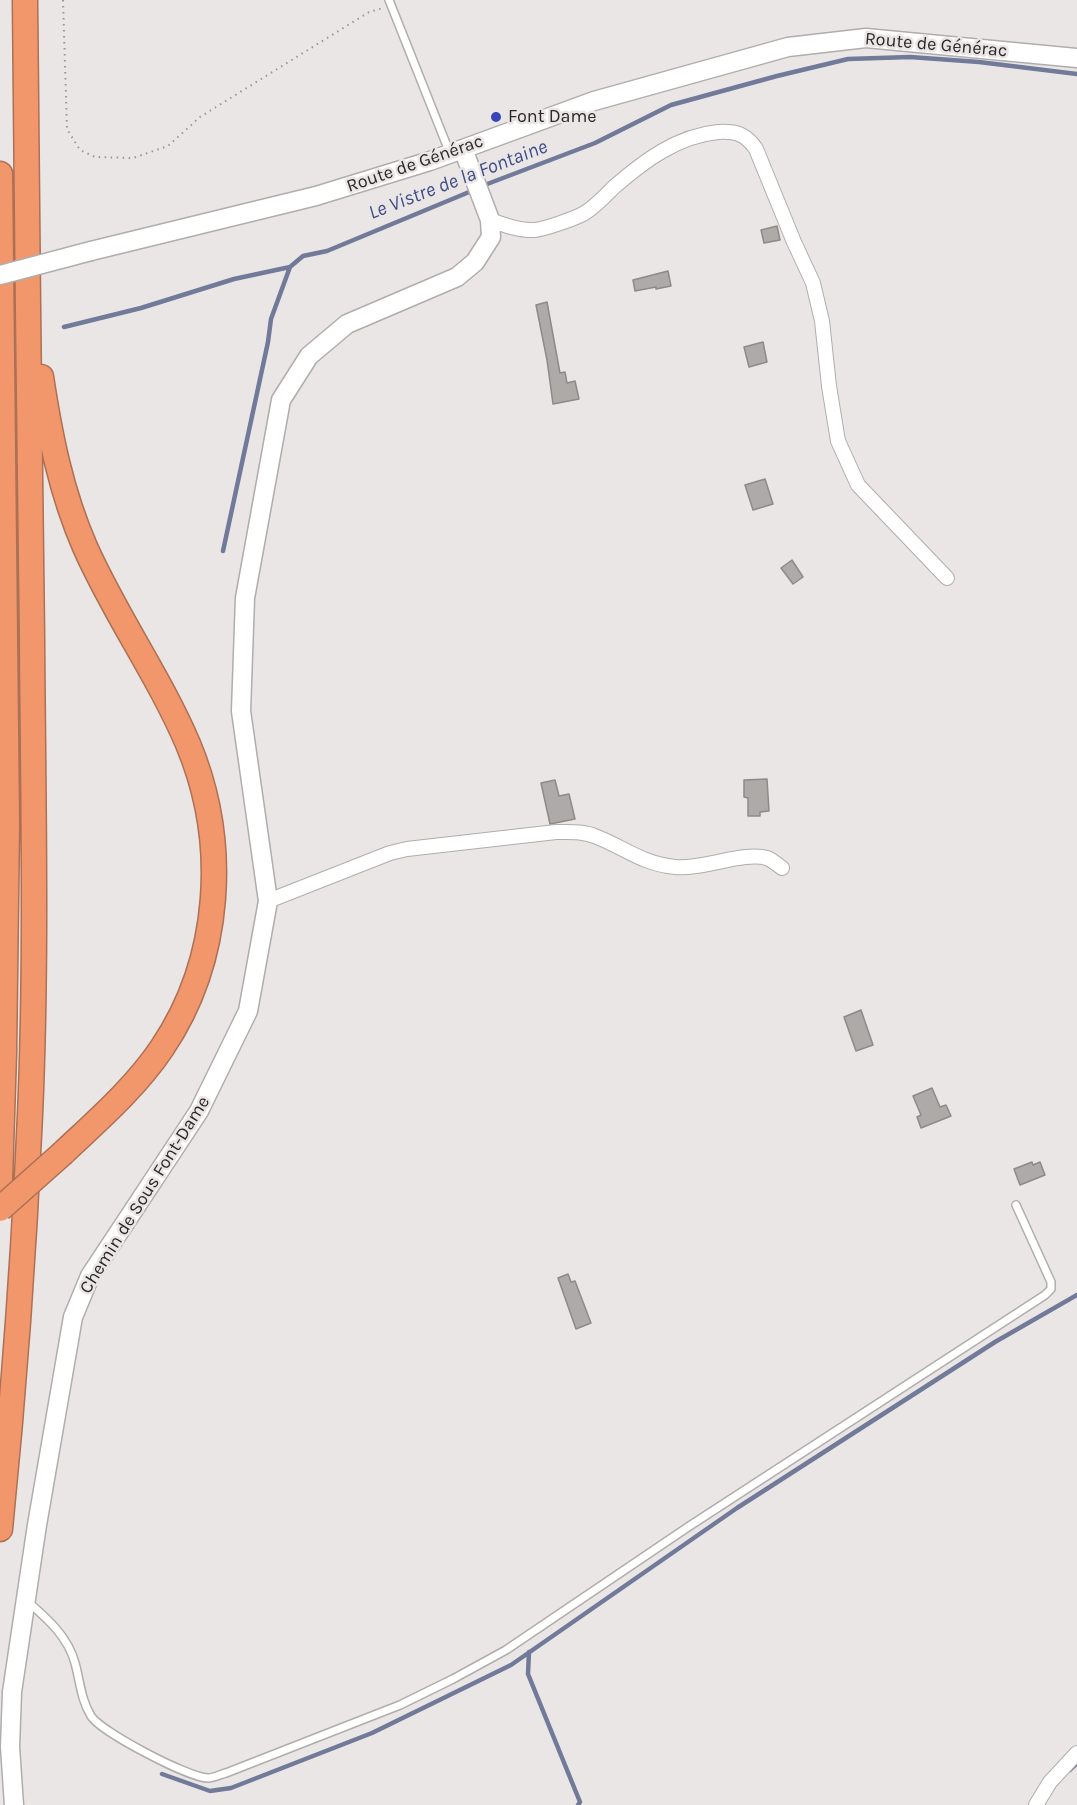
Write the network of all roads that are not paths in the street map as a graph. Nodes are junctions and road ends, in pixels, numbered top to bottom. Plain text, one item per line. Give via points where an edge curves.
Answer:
1 (25, 0) edge
2 (37, 0) edge
3 (391, 3) edge
4 (1077, 58) edge
5 (457, 151) junction
6 (0, 174) edge
7 (487, 212) junction
8 (0, 218) edge
9 (0, 275) edge
10 (947, 578) dead end
11 (782, 868) dead end
12 (268, 901) junction
13 (0, 1179) edge
14 (1016, 1205) dead end
15 (0, 1209) edge
16 (0, 1529) edge
17 (26, 1600) junction
18 (1077, 1753) edge
19 (14, 1805) edge
20 (1036, 1805) edge

1 - 16 highway via 33,982 23,1248
2 - 15 highway, bridge via 39,363 49,431 63,486 85,546 188,744 208,810 214,869 209,934 192,992 163,1047 118,1101
3 - 5 lane
4 - 5 street, Route de Générac via 866,38 788,47 594,101
5 - 7 street via 473,171
5 - 9 street, Route de Générac, bridge via 316,196
6 - 8 highway
7 - 10 street via 510,227 536,230 584,213 665,148 703,134 732,131 750,139 813,284 842,450 858,485
7 - 12 street, Chemin de Sous Font-Dame via 491,237 475,262 457,277 347,324 309,356 281,400 245,598 241,711
8 - 13 highway via 6,822
11 - 12 street via 767,858 748,857 698,867 674,867 643,860 596,836 556,832 390,853
12 - 17 street, Chemin de Sous Font-Dame via 248,1011 199,1111 90,1276 73,1317
14 - 17 lane via 1051,1282 1045,1295 506,1650 400,1705 208,1778 177,1769 113,1735 92,1718 66,1642
17 - 19 street, Chemin de Sous Font-Dame via 12,1692
18 - 20 street via 1050,1782

